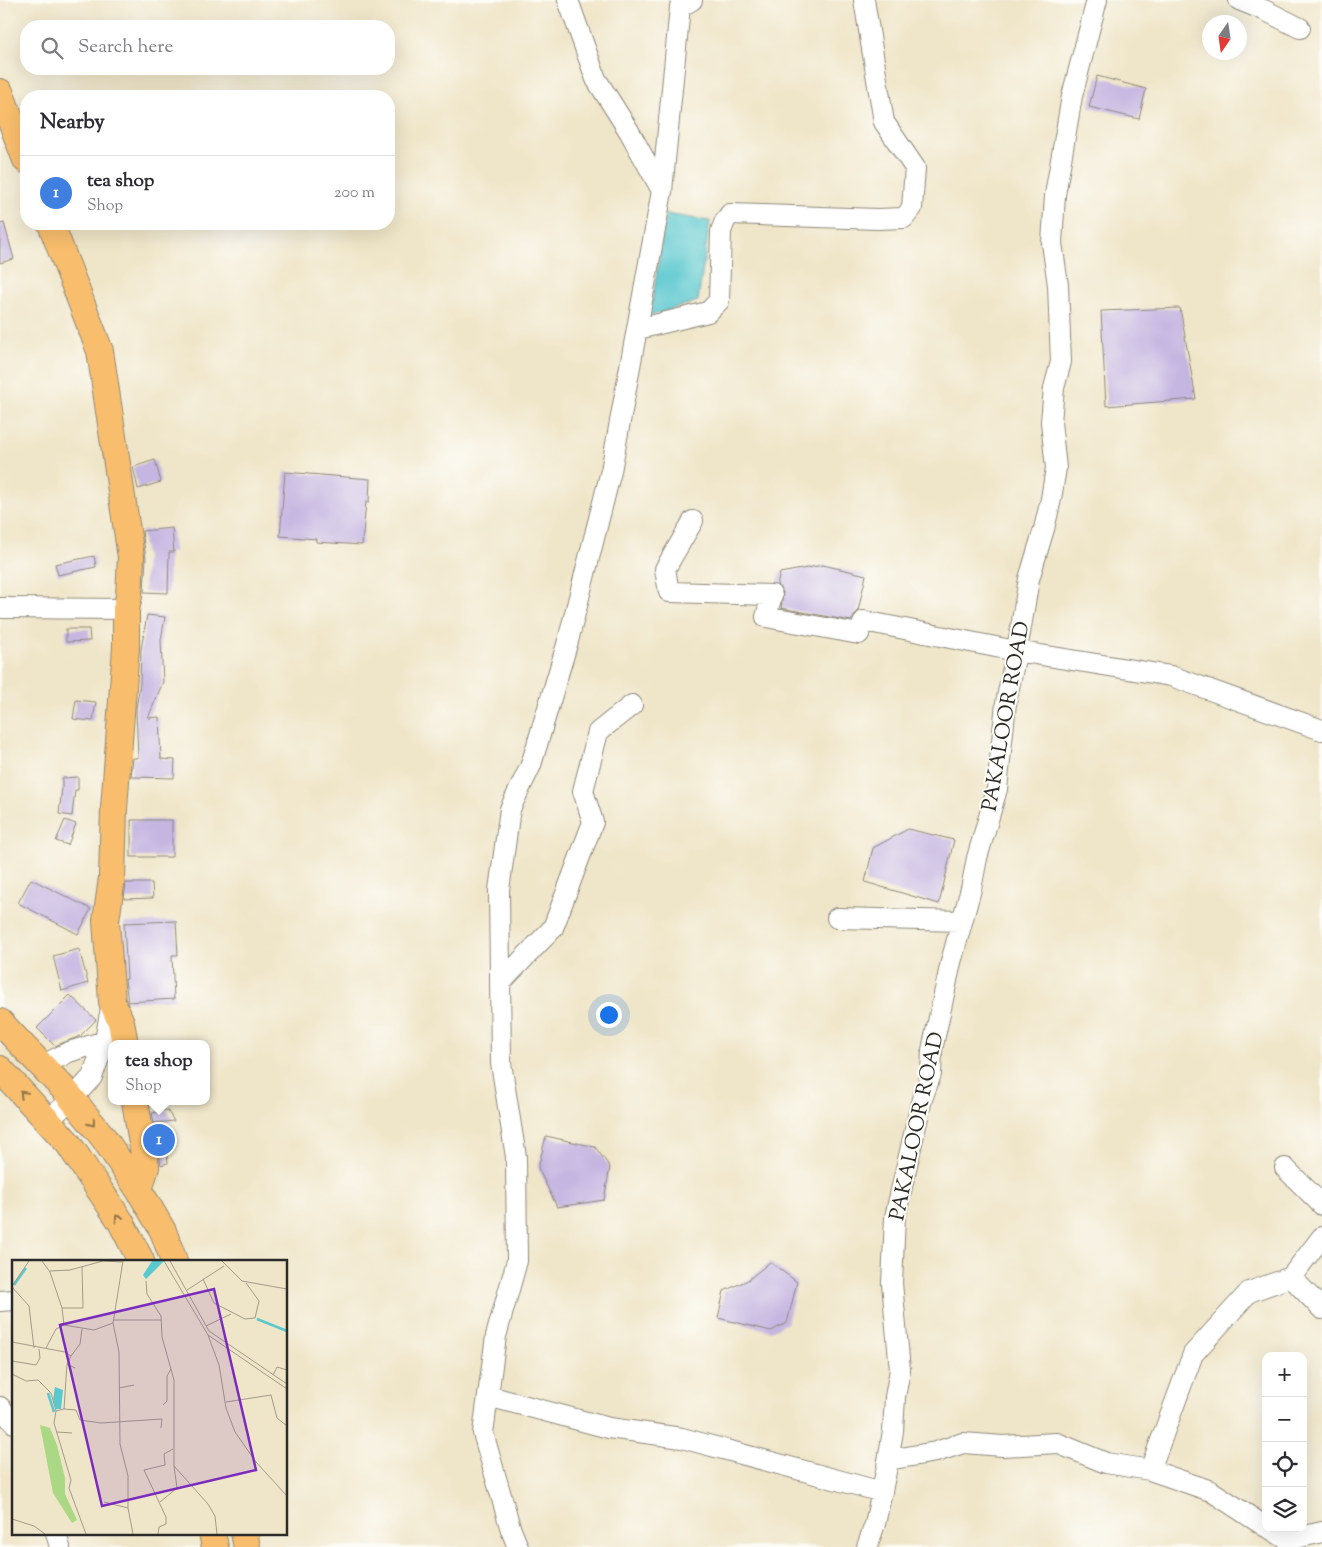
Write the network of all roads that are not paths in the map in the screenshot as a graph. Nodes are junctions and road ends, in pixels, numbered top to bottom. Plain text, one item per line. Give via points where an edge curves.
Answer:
1 (568, 0) edge
2 (692, 0) edge
3 (864, 0) edge
4 (1097, 0) edge
5 (1239, 0) edge
6 (1300, 28) dead end
7 (0, 92) edge
8 (20, 144) edge
9 (662, 191) junction
10 (53, 230) edge
11 (638, 329) junction
12 (693, 521) dead end
13 (0, 608) edge
14 (126, 609) junction
15 (1016, 651) junction
16 (632, 706) dead end
17 (1322, 730) edge
18 (837, 918) dead end
19 (962, 921) junction
20 (500, 983) junction
21 (0, 1022) edge
22 (116, 1040) edge
23 (108, 1044) edge
24 (108, 1053) edge
25 (41, 1066) junction
26 (0, 1069) edge
27 (72, 1099) junction
28 (136, 1105) edge
29 (47, 1120) junction
30 (1285, 1168) dead end
31 (139, 1190) junction
32 (1322, 1205) edge
33 (1322, 1237) edge
34 (140, 1260) edge
35 (174, 1260) edge
36 (1290, 1277) junction
37 (1322, 1310) edge
38 (488, 1396) junction
39 (0, 1407) edge
40 (12, 1420) edge
41 (888, 1460) junction
42 (1150, 1470) junction
43 (882, 1492) junction
44 (1262, 1524) edge
45 (1274, 1532) edge
46 (1322, 1532) edge
47 (56, 1534) edge
48 (212, 1534) edge
49 (244, 1534) edge
50 (1288, 1543) edge
51 (60, 1547) edge
52 (215, 1547) edge
53 (247, 1547) edge
54 (518, 1547) edge
55 (867, 1547) edge

1 - 9 street via 596,79
2 - 9 street via 680,7
3 - 11 street via 884,122 915,168 912,208 904,218 878,219 730,214 721,230 719,301 708,312
4 - 15 street, PAKALOOR ROAD via 1072,96 1055,195 1052,243 1058,285 1060,362 1051,422 1056,468 1044,529 1028,579
5 - 6 street
7 - 8 main road
9 - 11 street
10 - 14 main road via 100,351 131,557
11 - 20 street via 611,471 568,641 531,764 510,809 499,890
12 - 15 street via 665,569 669,592 772,595 766,617 859,634 864,621
13 - 14 street
14 - 22 main road via 112,878 106,921 112,1002 121,1022
15 - 17 street via 1171,676
15 - 19 street, PAKALOOR ROAD via 1006,703 997,789
16 - 20 street via 598,732 583,790 593,822 552,928
18 - 19 street
19 - 41 street, PAKALOOR ROAD via 932,1050 931,1074 922,1099 895,1217 892,1283 900,1370
20 - 38 street via 501,1063 516,1157 517,1261 496,1336
21 - 25 main road
23 - 25 street via 69,1052
24 - 27 street
25 - 27 main road
29 -> 26 main road
27 - 29 street
27 -> 31 main road
28 - 31 main road via 146,1167
34 -> 29 main road via 121,1222 84,1165
30 - 32 street
31 - 35 main road via 163,1231
33 - 36 street
36 - 37 street
36 - 42 street via 1249,1292 1193,1354
38 - 43 street via 609,1428 682,1438
38 - 54 street via 483,1433
39 - 40 street
41 - 42 street via 936,1452 963,1443 1004,1446 1057,1443 1106,1463
41 - 43 street, PAKALOOR ROAD
42 - 44 street via 1211,1491
43 - 55 street, PAKALOOR ROAD
45 - 50 street
46 - 50 street
47 - 51 street
48 - 52 main road
49 - 53 main road

